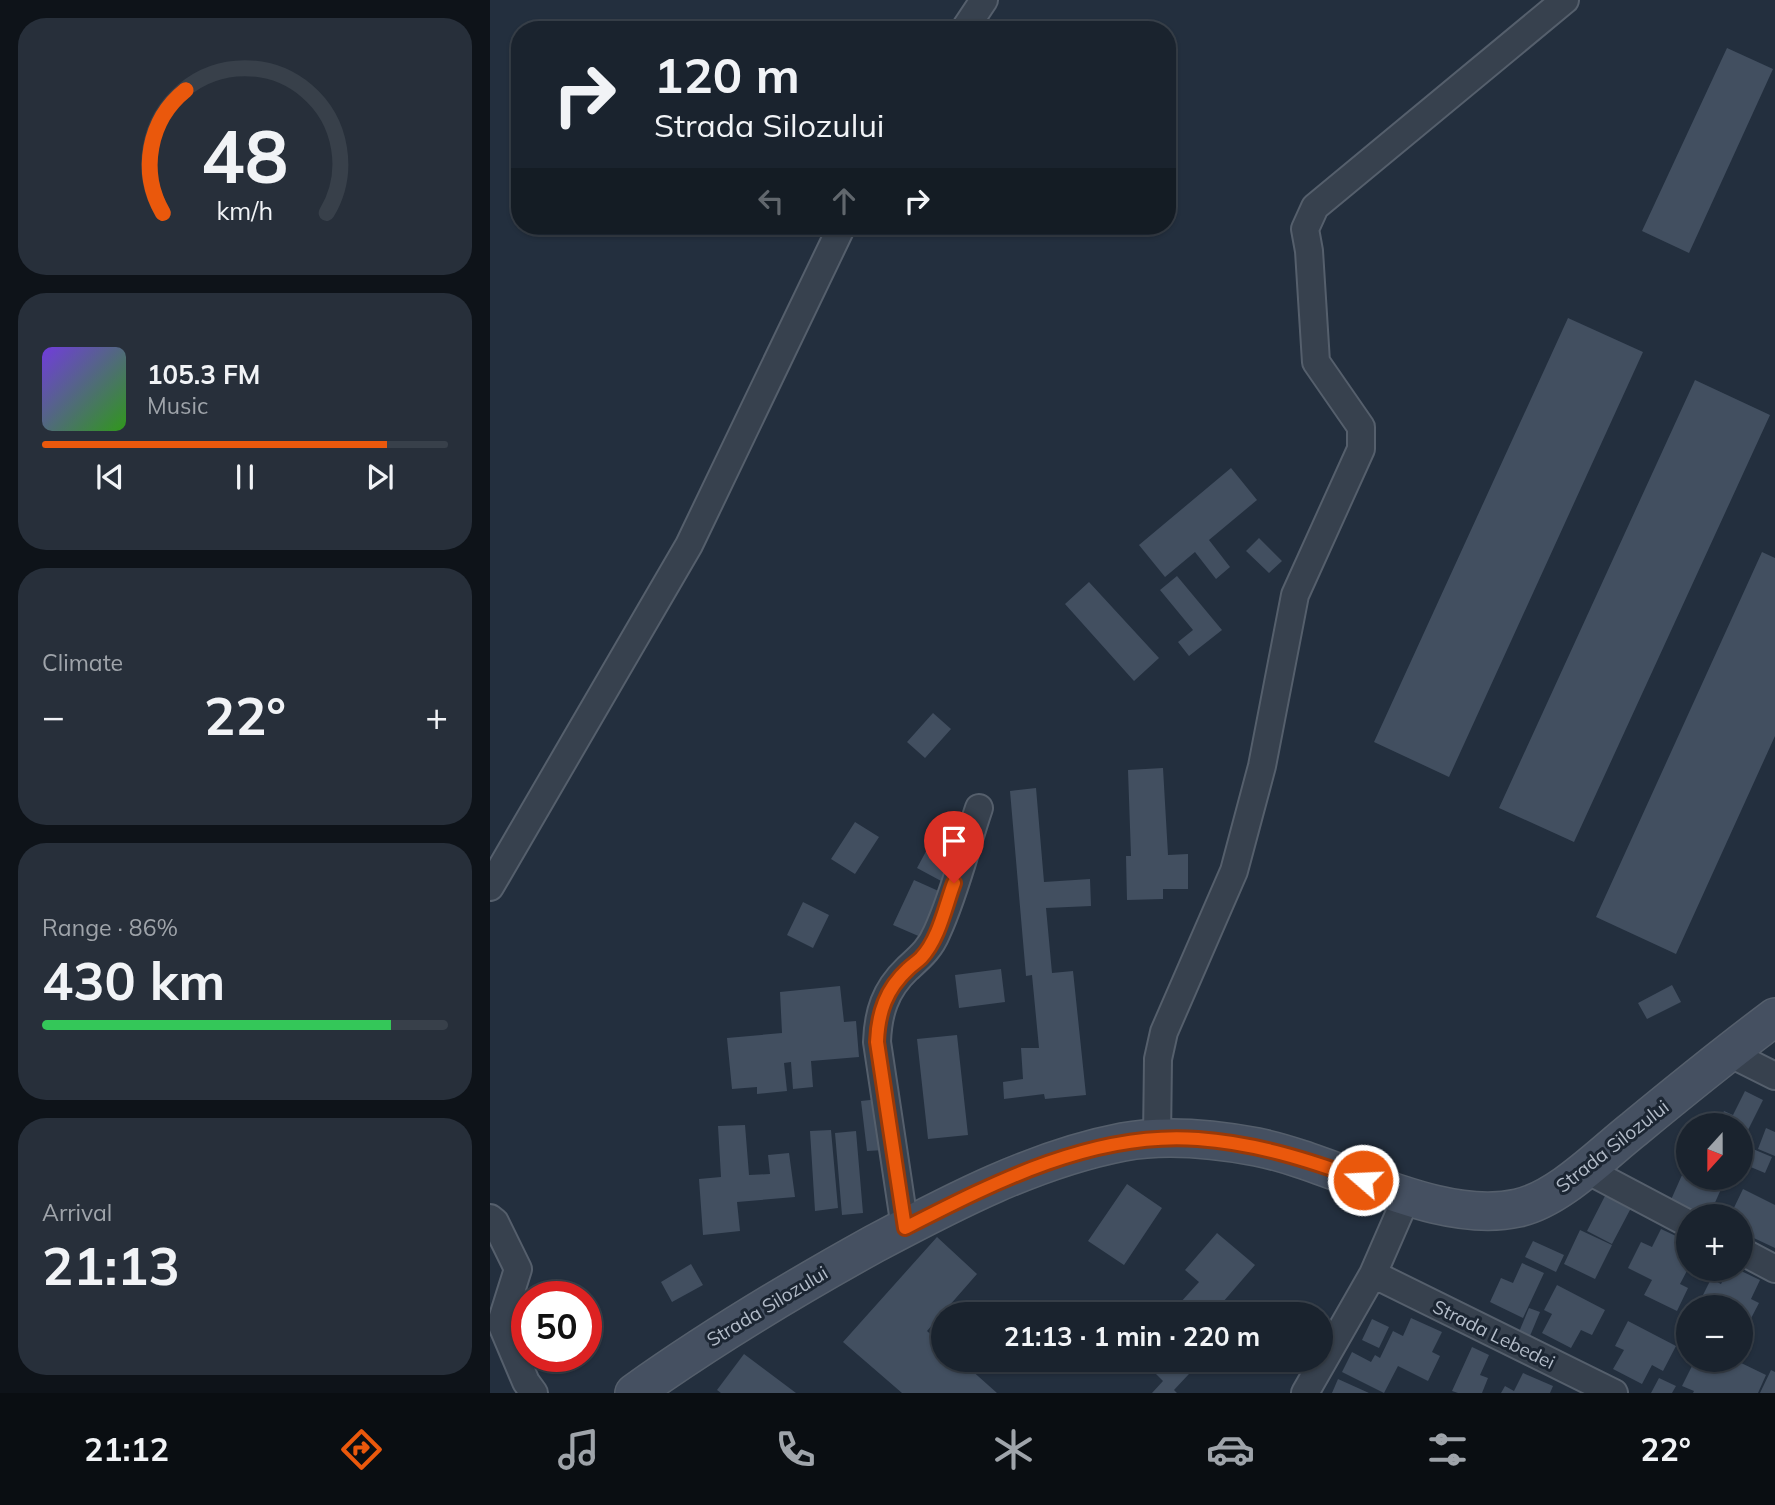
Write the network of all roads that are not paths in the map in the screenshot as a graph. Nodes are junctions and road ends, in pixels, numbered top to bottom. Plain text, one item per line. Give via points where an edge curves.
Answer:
1 (984, 0) edge
2 (1565, 0) edge
3 (970, 21) edge
4 (838, 235) edge
5 (979, 808) dead end
6 (490, 887) edge
7 (1775, 1017) edge
8 (1729, 1054) junction
9 (1775, 1076) edge
10 (1157, 1139) junction
11 (1585, 1169) junction
12 (1407, 1196) junction
13 (1676, 1217) edge
14 (490, 1218) edge
15 (905, 1228) junction
16 (1753, 1257) edge
17 (1775, 1269) edge
18 (1373, 1274) junction
19 (534, 1393) edge
20 (634, 1393) edge
21 (1305, 1393) edge
22 (1614, 1393) edge

1 - 3 street
2 - 10 street via 1315,207 1305,229 1316,362 1361,427 1361,449 1295,595 1262,766 1234,871 1164,1032 1158,1059
4 - 6 street via 689,545
5 - 15 street via 937,933 922,958 906,970 884,999 878,1017 877,1042
7 - 8 main road, Strada Silozului
8 - 9 street
8 - 11 main road, Strada Silozului
10 - 12 main road, Strada Silozului via 1196,1139 1279,1151
10 - 15 main road, Strada Silozului via 1124,1142 1027,1171
11 - 12 main road, Strada Silozului via 1545,1197 1495,1212
11 - 13 street
12 - 18 street
14 - 19 street via 518,1269 501,1323
15 - 20 main road, Strada Silozului via 791,1289
16 - 17 street
18 - 21 street
18 - 22 street, Strada Lebedei

